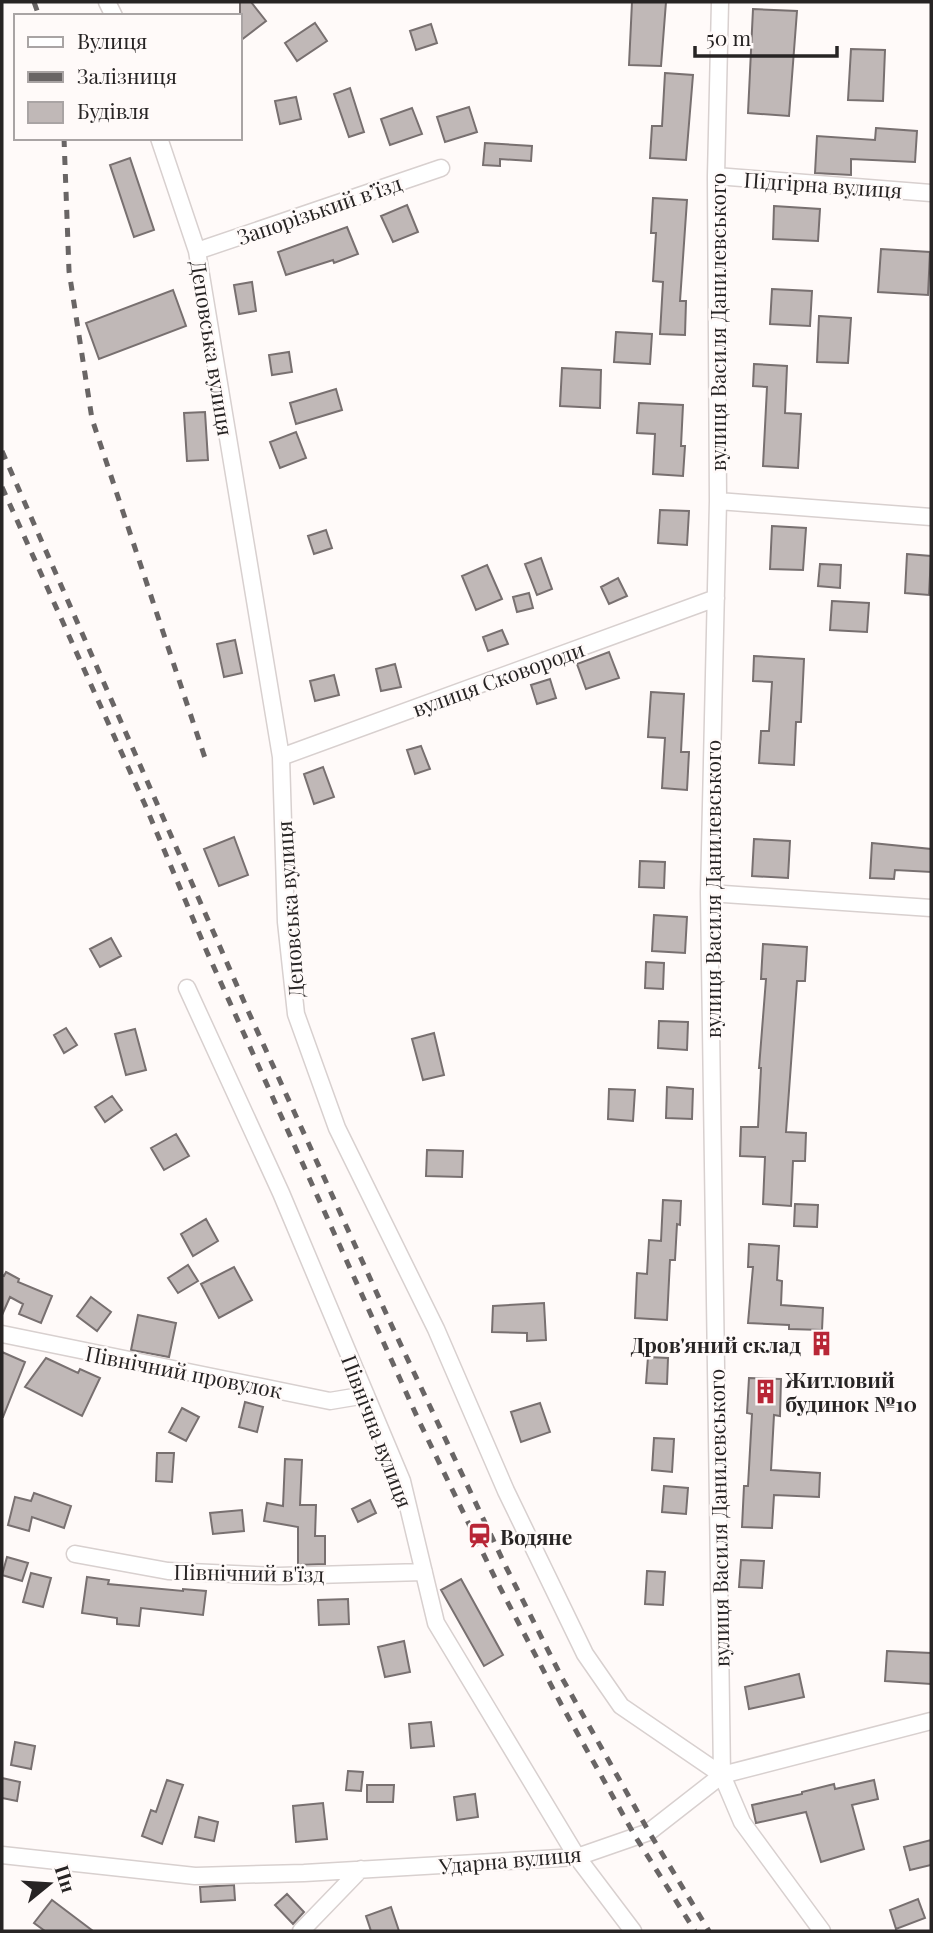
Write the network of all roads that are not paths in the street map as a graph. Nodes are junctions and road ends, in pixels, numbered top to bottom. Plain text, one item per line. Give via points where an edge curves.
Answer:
1 (720, 2) edge
2 (160, 140) edge
3 (441, 168) dead end
4 (716, 176) junction
5 (931, 193) edge
6 (197, 251) junction
7 (718, 501) junction
8 (931, 517) edge
9 (716, 598) junction
10 (281, 757) junction
11 (709, 892) junction
12 (931, 908) edge
13 (187, 988) dead end
14 (2, 1334) edge
15 (366, 1395) junction
16 (75, 1555) dead end
17 (424, 1572) junction
18 (931, 1721) edge
19 (722, 1775) junction
20 (2, 1855) edge
21 (577, 1857) junction
22 (361, 1869) junction
23 (301, 1931) edge
24 (633, 1931) edge
25 (822, 1931) edge

1 - 4 street, вулиця Василя Данилевського
2 - 6 street, Деповська вулиця
3 - 6 street, Запорізький вʼїзд
4 - 5 street, Підгірна вулиця
4 - 7 street, вулиця Василя Данилевського
6 - 10 street, Деповська вулиця
7 - 8 street
7 - 9 street, вулиця Василя Данилевського
9 - 10 street, вулиця Сковороди
9 - 11 street, вулиця Василя Данилевського
10 - 19 street, Деповська вулиця via 286,922 296,1014 337,1128 436,1329 506,1492 584,1654 621,1706
11 - 12 street
11 - 19 street, вулиця Василя Данилевського
13 - 15 street, Північна вулиця via 281,1193
14 - 15 street, Північний провулок via 330,1401
15 - 17 street, Північна вулиця via 402,1481
16 - 17 street, Північний в'їзд via 168,1571 280,1576
17 - 21 street, Північна вулиця via 436,1623
18 - 19 street
19 - 21 street, Ударна вулиця via 649,1832
19 - 25 street via 742,1822
20 - 22 street, Ударна вулиця via 195,1876
21 - 22 street, Ударна вулиця
21 - 24 street, Північна вулиця
22 - 23 street

